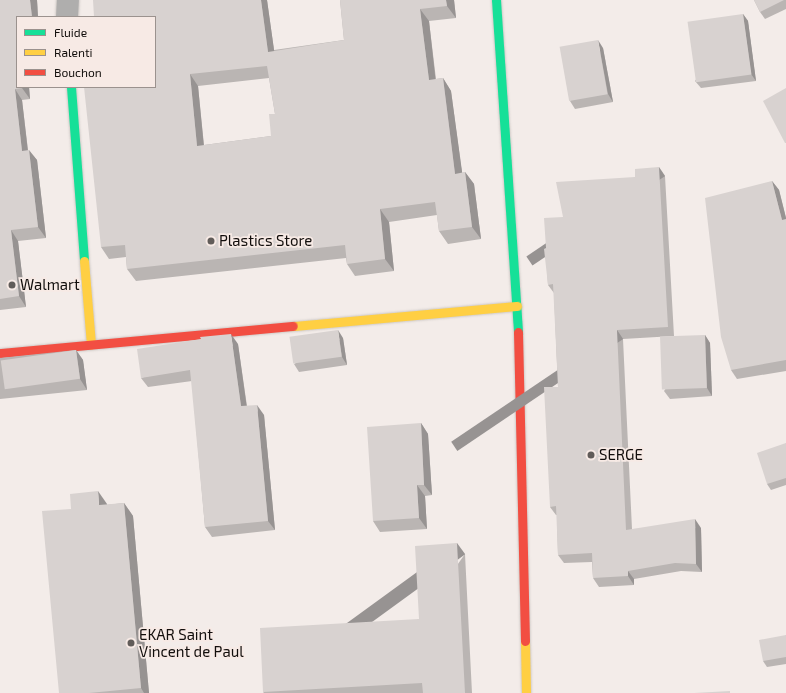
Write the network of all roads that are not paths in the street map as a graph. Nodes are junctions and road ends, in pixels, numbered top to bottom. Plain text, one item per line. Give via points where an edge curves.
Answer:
1 (68, 0) edge
2 (496, 0) edge
3 (67, 16) edge
4 (71, 88) edge
5 (517, 306) junction
6 (91, 345) junction
7 (0, 353) edge
8 (526, 693) edge

1 - 3 street
2 - 5 street
4 - 6 street
5 - 6 street
5 - 8 street
6 - 7 street

